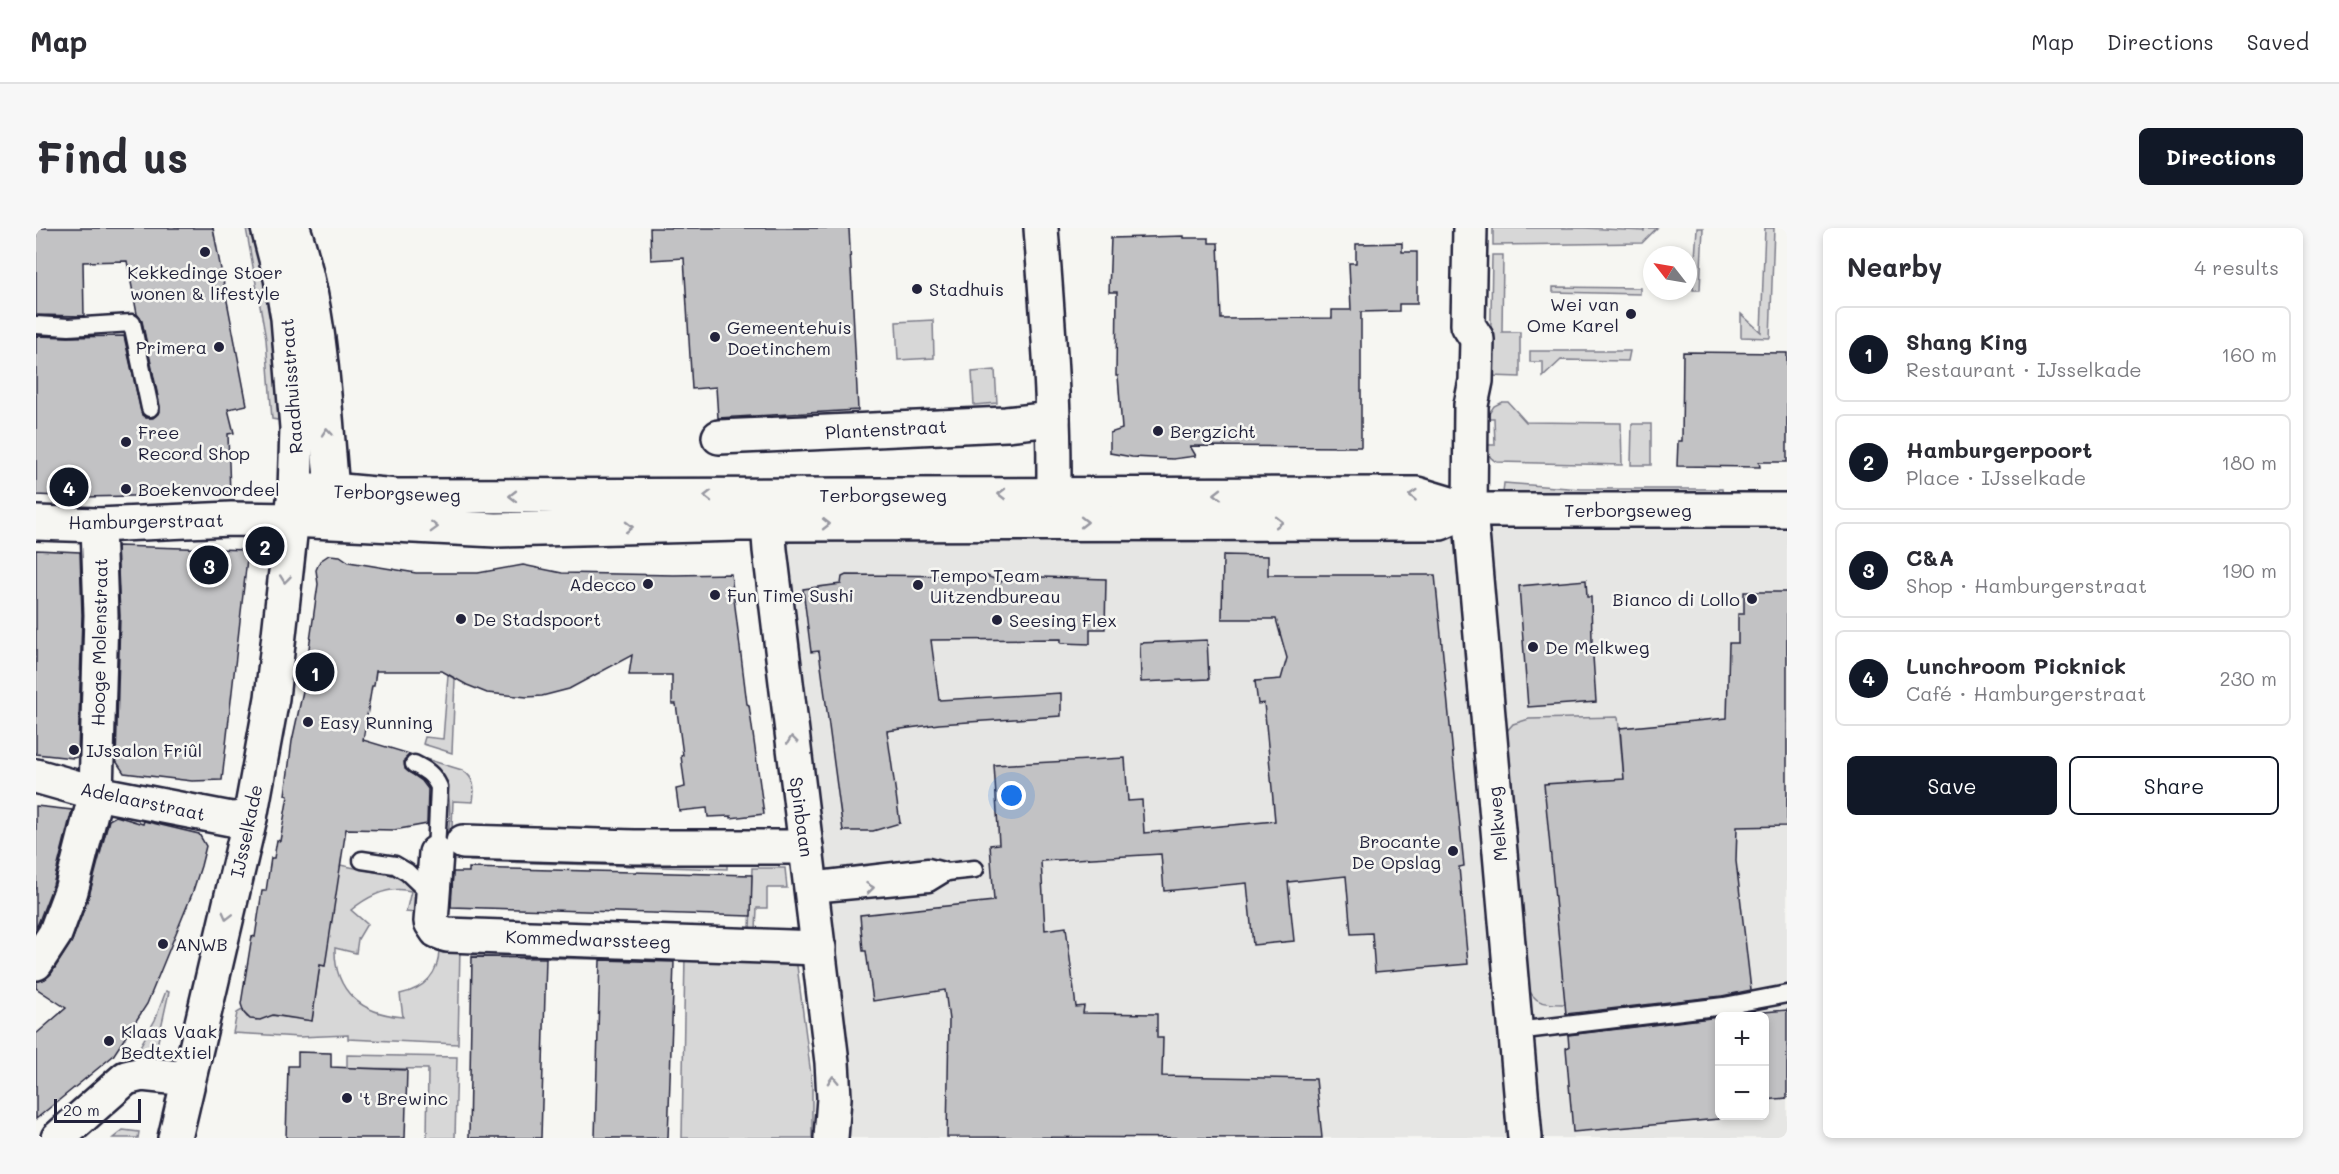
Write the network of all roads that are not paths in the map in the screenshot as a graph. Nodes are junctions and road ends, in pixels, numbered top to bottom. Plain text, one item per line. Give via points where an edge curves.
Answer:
1 (268, 228) edge
2 (293, 228) edge
3 (1041, 228) edge
4 (1470, 228) edge
5 (36, 325) edge
6 (150, 408) dead end
7 (1053, 419) junction
8 (719, 437) dead end
9 (332, 490) junction
10 (1053, 508) junction
11 (1470, 510) junction
12 (1787, 510) edge
13 (301, 511) junction
14 (36, 523) edge
15 (768, 523) junction
16 (98, 525) junction
17 (414, 764) dead end
18 (36, 776) edge
19 (96, 793) junction
20 (250, 818) junction
21 (806, 847) junction
22 (449, 848) junction
23 (362, 860) dead end
24 (975, 868) dead end
25 (811, 887) junction
26 (431, 895) junction
27 (819, 948) junction
28 (36, 963) edge
29 (1787, 994) edge
30 (1516, 1030) junction
31 (188, 1079) junction
32 (58, 1138) edge
33 (175, 1138) edge
34 (831, 1138) edge
35 (1525, 1138) edge

1 - 13 street, Raadhuisstraat via 288,318
9 -> 2 street, Raadhuisstraat via 312,294
3 - 7 street
4 - 11 street via 1468,325 1477,339
5 - 6 lane via 132,323
7 - 8 street, Plantenstraat
7 - 10 street
9 - 13 street, Terborgseweg
15 -> 9 street, Terborgseweg
10 - 11 street, Terborgseweg via 1417,494
10 - 15 street, Terborgseweg
11 - 12 street, Terborgseweg
11 - 30 street, Melkweg
13 -> 15 street, Terborgseweg via 496,530
13 - 16 street, Hamburgerstraat via 231,519
13 -> 20 street, IJsselkade
14 - 16 street, Hamburgerstraat
21 -> 15 street, Spinbaan
16 - 19 street, Hooge Molenstraat via 101,615
17 - 22 lane via 435,778 439,787
18 - 19 street, Adelaarstraat
19 - 20 street, Adelaarstraat via 231,819
19 - 28 street, Hooge Molenstraat via 71,891 55,934
20 -> 31 street, IJsselkade
21 - 22 street
21 - 25 street, Spinbaan
22 - 26 street, Kommedwarssteeg
23 - 26 lane via 395,865
24 - 25 lane via 947,872 929,883
25 - 27 street, Spinbaan
26 - 27 street, Kommedwarssteeg via 431,922 437,931 447,934
34 -> 27 street, Spinbaan via 832,1062
29 - 30 lane via 1724,1006
30 - 35 street, Melkweg
31 - 32 street via 142,1074 126,1078
31 - 33 street, IJsselkade

